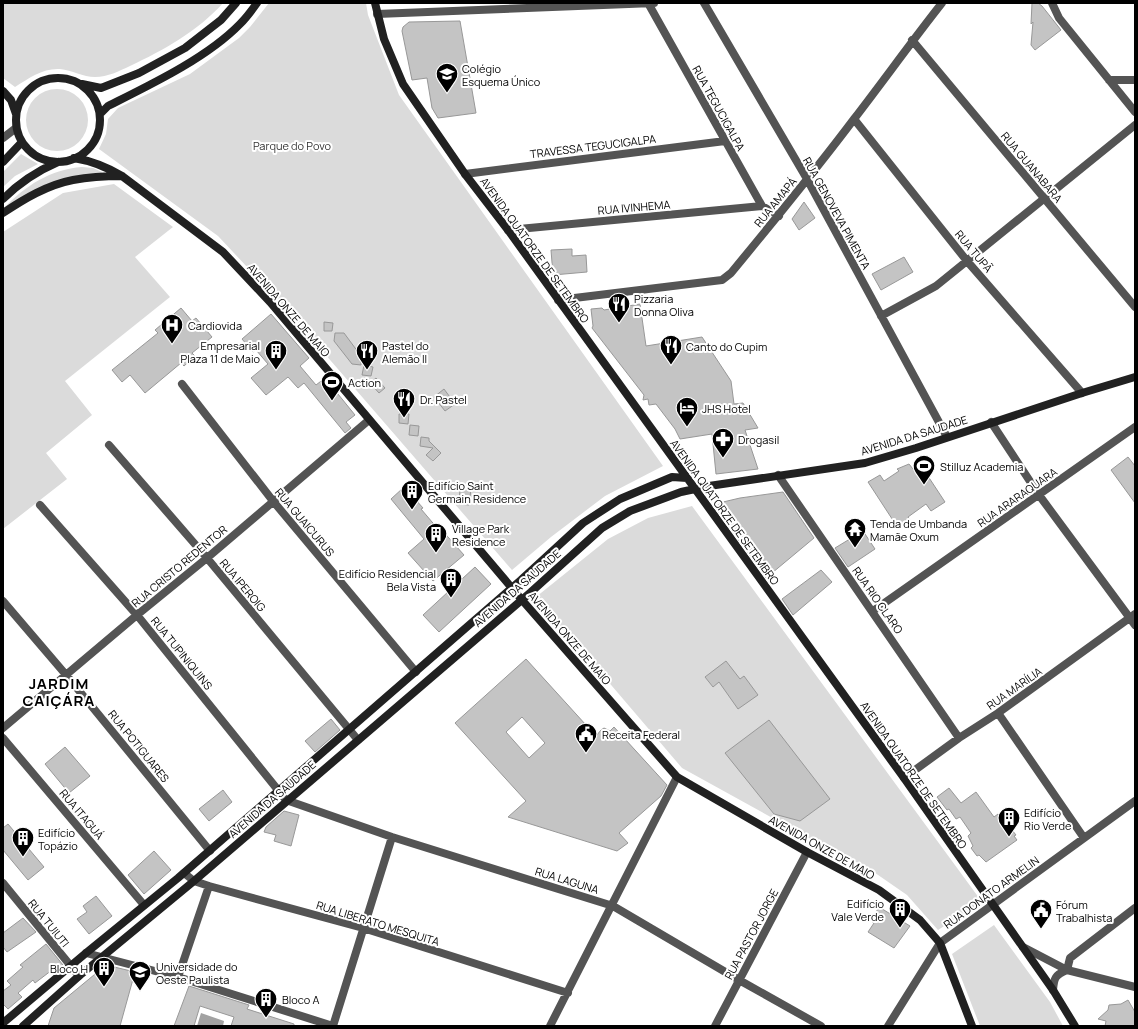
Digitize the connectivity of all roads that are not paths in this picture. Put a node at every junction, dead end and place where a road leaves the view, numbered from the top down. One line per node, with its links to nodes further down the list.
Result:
1 (236, 3): 13 (street)
2 (258, 3): 17 (street)
3 (375, 3): 9 (street, AVENIDA QUATORZE DE SETEMBRO)
4 (648, 3): 5 (street); 9 (street); 22 (street, RUA TEGUCIGALPA)
5 (654, 3)
6 (704, 3): 29 (street, RUA GENOVEVA PIMENTA)
7 (942, 3): 10 (street, RUA AMAPÁ)
8 (1052, 3): 11 (street)
9 (377, 14): 27 (street, AVENIDA QUATORZE DE SETEMBRO)
10 (912, 40): 18 (street, RUA AMAPÁ); 30 (street, RUA GUANABARA)
11 (1110, 80): 12 (street); 15 (street)
12 (1135, 80)
13 (79, 84): 16 (street); 17 (street)
14 (3, 91): 16 (street)
15 (1135, 112)
16 (16, 114): 20 (street)
17 (100, 114): 24 (street)
18 (854, 119): 29 (street, RUA AMAPÁ); 36 (street, RUA TUPÃ)
19 (1135, 125): 30 (street)
20 (16, 128): 21 (street); 23 (street)
21 (3, 138)
22 (725, 141): 27 (street, TRAVESSA TEGUCIGALPA); 32 (street, RUA TEGUCIGALPA)
23 (22, 142): 25 (street); 26 (street)
24 (74, 158): 26 (street); 28 (street, AVENIDA ONZE DE MAIO)
25 (3, 162)
26 (58, 162): 31 (street)
27 (464, 174): 35 (street, AVENIDA QUATORZE DE SETEMBRO)
28 (122, 176): 33 (street); 43 (street, AVENIDA ONZE DE MAIO)
29 (807, 179): 34 (street, RUA AMAPÁ); 39 (street, RUA GENOVEVA PIMENTA)
30 (1044, 198): 36 (street); 38 (street, RUA GUANABARA)
31 (3, 199)
32 (762, 206): 34 (street, RUA TEGUCIGALPA); 35 (street, RUA IVINHEMA)
33 (3, 213)
34 (779, 216): 37 (street, RUA AMAPÁ)
35 (508, 230): 37 (street, AVENIDA QUATORZE DE SETEMBRO)
36 (967, 261): 39 (street); 42 (street, RUA TUPÃ)
37 (558, 300): 49 (street, AVENIDA QUATORZE DE SETEMBRO)
38 (1135, 307)
39 (881, 316): 46 (street, RUA GENOVEVA PIMENTA)
40 (1135, 377): 42 (street, AVENIDA DA SAUDADE)
41 (182, 384): 52 (street, RUA GUAICURUS)
42 (1082, 393): 44 (street, AVENIDA DA SAUDADE)
43 (369, 420): 52 (street, RUA CRISTO REDENTOR); 55 (street, AVENIDA ONZE DE MAIO)
44 (991, 422): 46 (street, AVENIDA DA SAUDADE); 51 (street)
45 (1135, 427): 51 (street, RUA ARARAQUARA)
46 (947, 437): 48 (street, AVENIDA DA SAUDADE)
47 (109, 445): 54 (street, RUA IPEROIG)
48 (778, 475): 50 (street, AVENIDA DA SAUDADE); 58 (street, RUA RIO CLARO)
49 (687, 478): 50 (street, AVENIDA QUATORZE DE SETEMBRO); 55 (street, AVENIDA DA SAUDADE)
50 (695, 489): 56 (street, AVENIDA DA SAUDADE); 71 (street, AVENIDA QUATORZE DE SETEMBRO)
51 (1039, 495): 58 (street, RUA ARARAQUARA); 60 (street)
52 (273, 501): 54 (street, RUA CRISTO REDENTOR); 62 (street, RUA GUAICURUS)
53 (40, 505): 59 (street, RUA TUPINIQUINS)
54 (207, 558): 59 (street, RUA CRISTO REDENTOR); 66 (street, RUA IPEROIG)
55 (512, 588): 56 (street, AVENIDA ONZE DE MAIO); 62 (street, AVENIDA DA SAUDADE)
56 (522, 600): 69 (street, AVENIDA DA SAUDADE); 70 (street, AVENIDA ONZE DE MAIO)
57 (3, 601): 63 (street, RUA POTIGUARES)
58 (873, 612): 68 (street, RUA RIO CLARO)
59 (137, 615): 63 (street, RUA CRISTO REDENTOR); 72 (street, RUA TUPINIQUINS)
60 (1132, 616): 61 (street); 64 (street, RUA MARÍLIA)
61 (1135, 625)
62 (416, 672): 66 (street, AVENIDA DA SAUDADE)
63 (67, 676): 65 (street, RUA CRISTO REDENTOR); 77 (street, RUA POTIGUARES)
64 (998, 713): 68 (street, RUA MARÍLIA); 76 (street)
65 (3, 728)
66 (350, 729): 69 (street, RUA IPEROIG); 72 (street, AVENIDA DA SAUDADE)
67 (3, 738): 83 (street, RUA ITAGUÁ)
68 (959, 738): 71 (street, RUA MARÍLIA)
69 (358, 740): 73 (street, AVENIDA DA SAUDADE)
70 (677, 778): 78 (street, AVENIDA ONZE DE MAIO); 85 (street)
71 (904, 778): 84 (street, AVENIDA QUATORZE DE SETEMBRO)
72 (278, 790): 73 (street, RUA TUPINIQUINS); 77 (street, AVENIDA DA SAUDADE)
73 (286, 800): 75 (street, RUA LAGUNA); 80 (street, AVENIDA DA SAUDADE)
74 (1135, 802): 76 (street, RUA DONATO ARMELIN)
75 (392, 837): 85 (street, RUA LAGUNA); 87 (street)
76 (1084, 838): 84 (street, RUA DONATO ARMELIN)
77 (210, 851): 79 (street, AVENIDA DA SAUDADE)
78 (807, 852): 88 (street, AVENIDA ONZE DE MAIO); 96 (street, RUA PASTOR JORGE)
79 (184, 873): 80 (street, RUA LIBERATO MESQUITA); 83 (street, AVENIDA DA SAUDADE)
80 (194, 881): 82 (street, RUA LIBERATO MESQUITA); 91 (street, AVENIDA DA SAUDADE)
81 (3, 883): 92 (street, RUA TUIUTI)
82 (209, 886): 87 (street, RUA LIBERATO MESQUITA); 95 (street)
83 (144, 905): 90 (street, AVENIDA DA SAUDADE)
84 (993, 905): 88 (street, RUA DONATO ARMELIN); 89 (street, AVENIDA QUATORZE DE SETEMBRO)
85 (612, 906): 96 (street, RUA LAGUNA); 99 (street)
86 (1135, 908): 93 (street)
87 (363, 928): 99 (street, RUA LIBERATO MESQUITA); 102 (street)
88 (940, 943): 106 (street, RUA DONATO ARMELIN); 107 (street, AVENIDA ONZE DE MAIO)
89 (1023, 947): 93 (street); 98 (street, AVENIDA QUATORZE DE SETEMBRO)
90 (86, 953): 91 (street); 92 (street, AVENIDA DA SAUDADE)
91 (101, 957): 94 (street, AVENIDA DA SAUDADE); 95 (street)
92 (71, 966): 94 (street, RUA TUIUTI); 100 (street, AVENIDA DA SAUDADE)
93 (1067, 970): 97 (street); 98 (street)
94 (79, 976): 101 (street, AVENIDA DA SAUDADE)
95 (178, 977): 102 (street)
96 (739, 980): 104 (street, RUA PASTOR JORGE); 105 (street, RUA LAGUNA)
97 (1135, 987)
98 (1053, 990): 108 (street, AVENIDA QUATORZE DE SETEMBRO)
99 (568, 993): 103 (street)
100 (4, 1020)
101 (23, 1026)
102 (333, 1026)
103 (550, 1026)
104 (715, 1026)
105 (821, 1026)
106 (888, 1026)
107 (972, 1026)
108 (1075, 1026)

